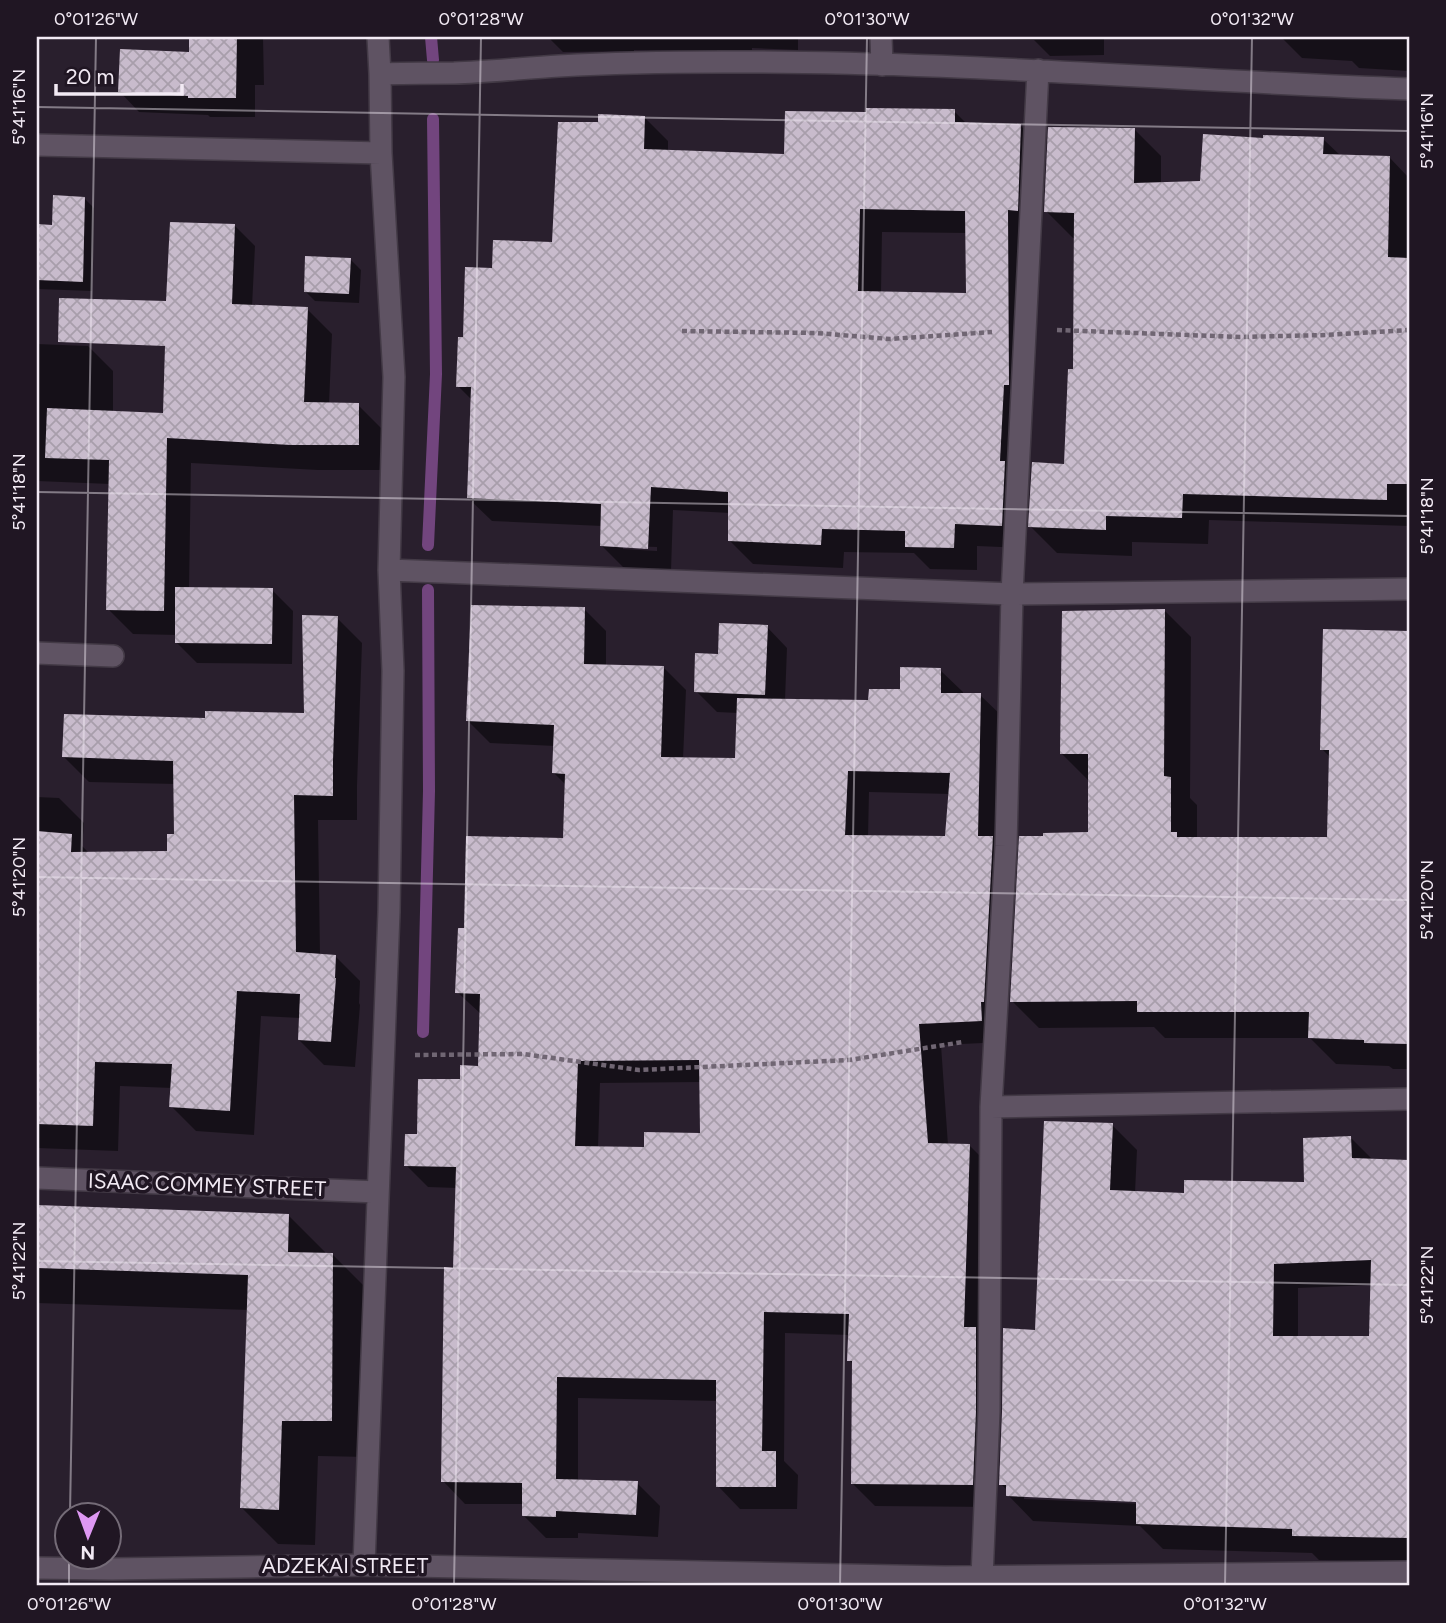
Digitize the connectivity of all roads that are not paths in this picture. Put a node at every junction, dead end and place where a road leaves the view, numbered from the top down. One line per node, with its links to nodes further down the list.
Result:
1 (378, 37): 5 (street)
2 (881, 37): 3 (street)
3 (881, 65): 4 (street); 5 (street)
4 (1038, 70): 6 (street); 11 (street)
5 (380, 74): 8 (street)
6 (1409, 89)
7 (37, 145): 8 (street)
8 (381, 153): 9 (street)
9 (389, 570): 11 (street); 17 (street)
10 (1409, 589): 11 (street)
11 (1012, 594): 15 (street)
12 (37, 653): 13 (street)
13 (113, 656)
14 (1409, 1099): 15 (street)
15 (991, 1107): 22 (street)
16 (37, 1178): 17 (street, ISAAC COMMEY STREET)
17 (378, 1192): 18 (street)
18 (364, 1565): 21 (street, ADZEKAI STREET); 23 (street, ADZEKAI STREET)
19 (37, 1568): 21 (street, ADZEKAI STREET)
20 (1409, 1572): 22 (street, ADZEKAI STREET)
21 (112, 1577)
22 (982, 1577): 23 (street, ADZEKAI STREET)
23 (948, 1582)

